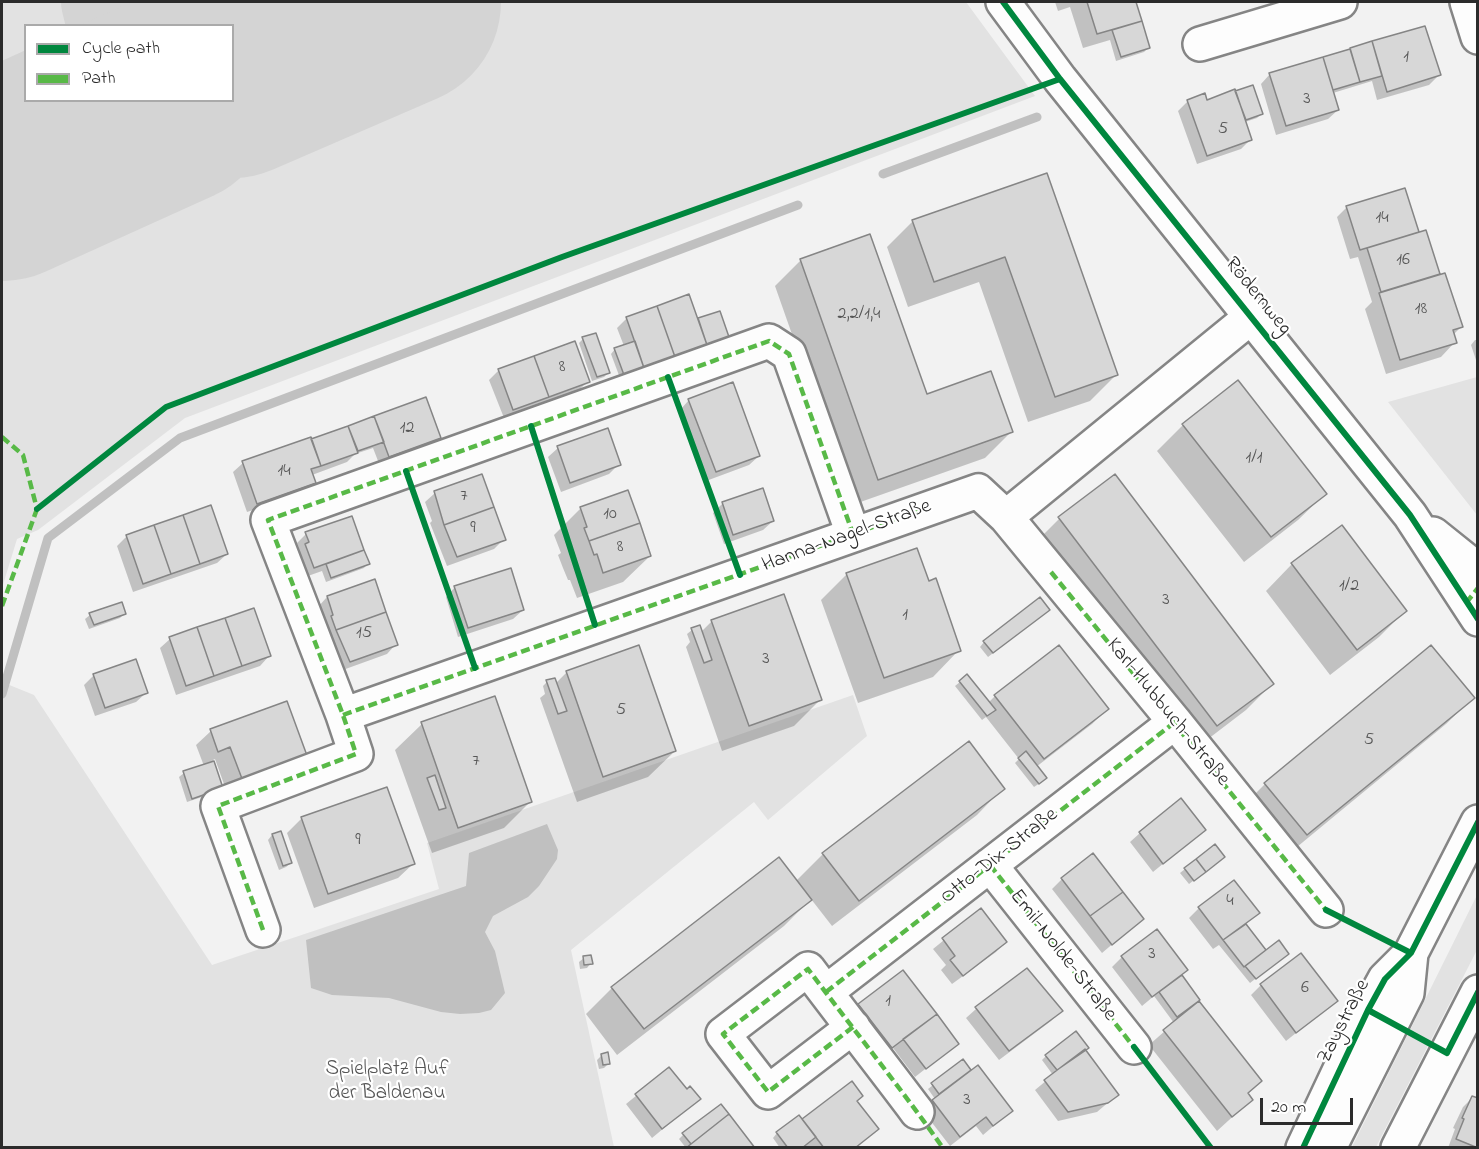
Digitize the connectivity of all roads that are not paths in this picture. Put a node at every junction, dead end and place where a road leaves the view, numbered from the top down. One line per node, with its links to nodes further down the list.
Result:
1 (1003, 2): 6 (street, Rödernweg)
2 (1340, 2): 5 (street)
3 (1467, 2): 4 (street)
4 (1478, 37)
5 (1200, 44)
6 (1251, 316): 7 (street, Rödernweg); 8 (street)
7 (1410, 515): 10 (street, Rödernweg); 11 (street, Rödernweg)
8 (1006, 517): 9 (street, Hanna-Nagel-Straße); 13 (street, Karl-Hubbuch-Straße)
9 (854, 534): 12 (street, Hanna-Nagel-Straße); 12 (street)
10 (1478, 570)
11 (1478, 619)
12 (343, 715): 17 (street)
13 (1175, 722): 15 (street, Otto-Dix-Straße); 16 (street, Karl-Hubbuch-Straße)
14 (1478, 822): 18 (street, Zaystraße)
15 (990, 865): 19 (street, Otto-Dix-Straße); 22 (street, Emil-Nolde-Straße)
16 (1326, 910)
17 (263, 930)
18 (1411, 953): 24 (street, Zaystraße); 25 (street, Zaystraße)
19 (826, 992): 21 (street); 21 (street)
20 (1478, 992): 26 (street)
21 (853, 1027): 23 (street)
22 (1134, 1047)
23 (918, 1112)
24 (1302, 1148)
25 (1329, 1148)
26 (1398, 1148)

